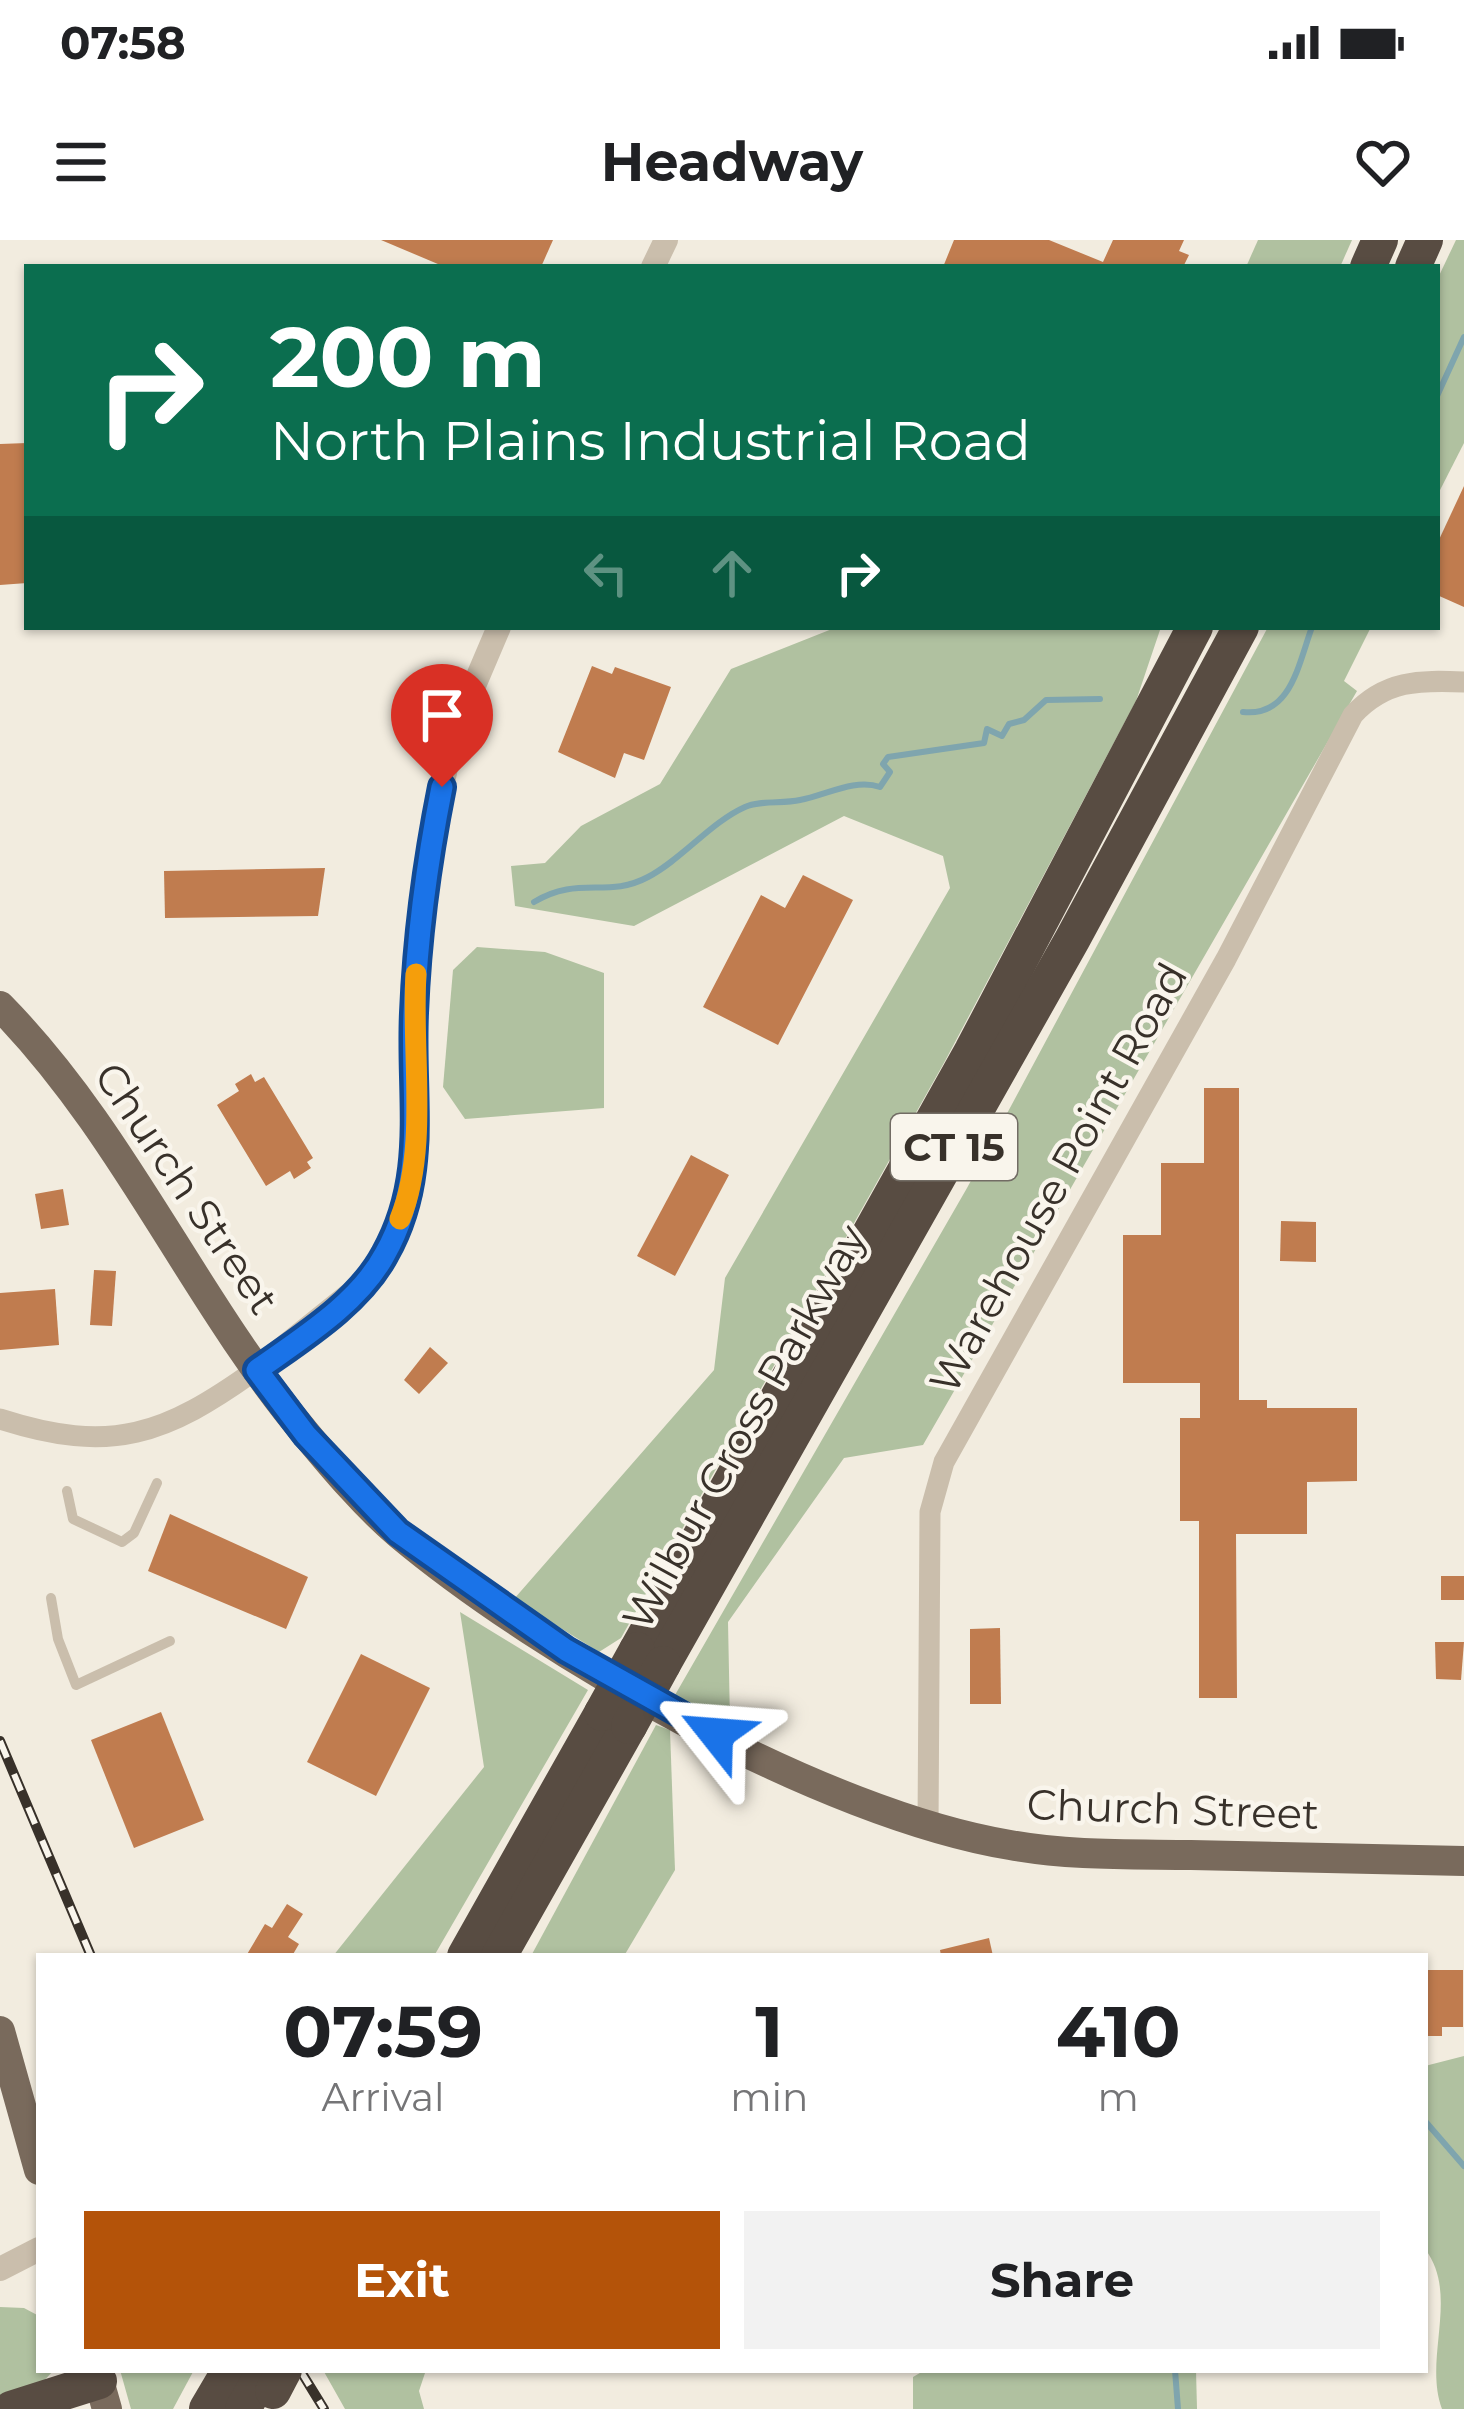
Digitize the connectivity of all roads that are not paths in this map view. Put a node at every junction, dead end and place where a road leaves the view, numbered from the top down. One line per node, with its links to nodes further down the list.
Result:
1 (498, 630): 6 (street)
2 (1194, 630): 12 (highway, Wilbur Cross Parkway / CT 15)
3 (1239, 630): 12 (highway, Wilbur Cross Parkway / CT 15)
4 (1464, 682): 14 (street, Warehouse Point Road)
5 (0, 1006): 6 (main road, Church Street)
6 (257, 1370): 7 (street); 14 (main road, Church Street)
7 (0, 1419)
8 (157, 1484): 9 (lane)
9 (67, 1491)
10 (51, 1598): 11 (lane)
11 (170, 1641)
12 (650, 1657): 13 (highway, Wilbur Cross Parkway / CT 15, bridge)
13 (615, 1719): 16 (highway, Wilbur Cross Parkway / CT 15); 17 (highway, Wilbur Cross Parkway / CT 15)
14 (928, 1827): 15 (main road, Church Street)
15 (1464, 1861)
16 (468, 1953)
17 (500, 1953)
18 (0, 2031): 19 (main road)
19 (36, 2159)
20 (36, 2251): 21 (street)
21 (0, 2269)
22 (261, 2385): 25 (highway)
23 (101, 2387): 24 (highway)
24 (11, 2409)
25 (207, 2409)

